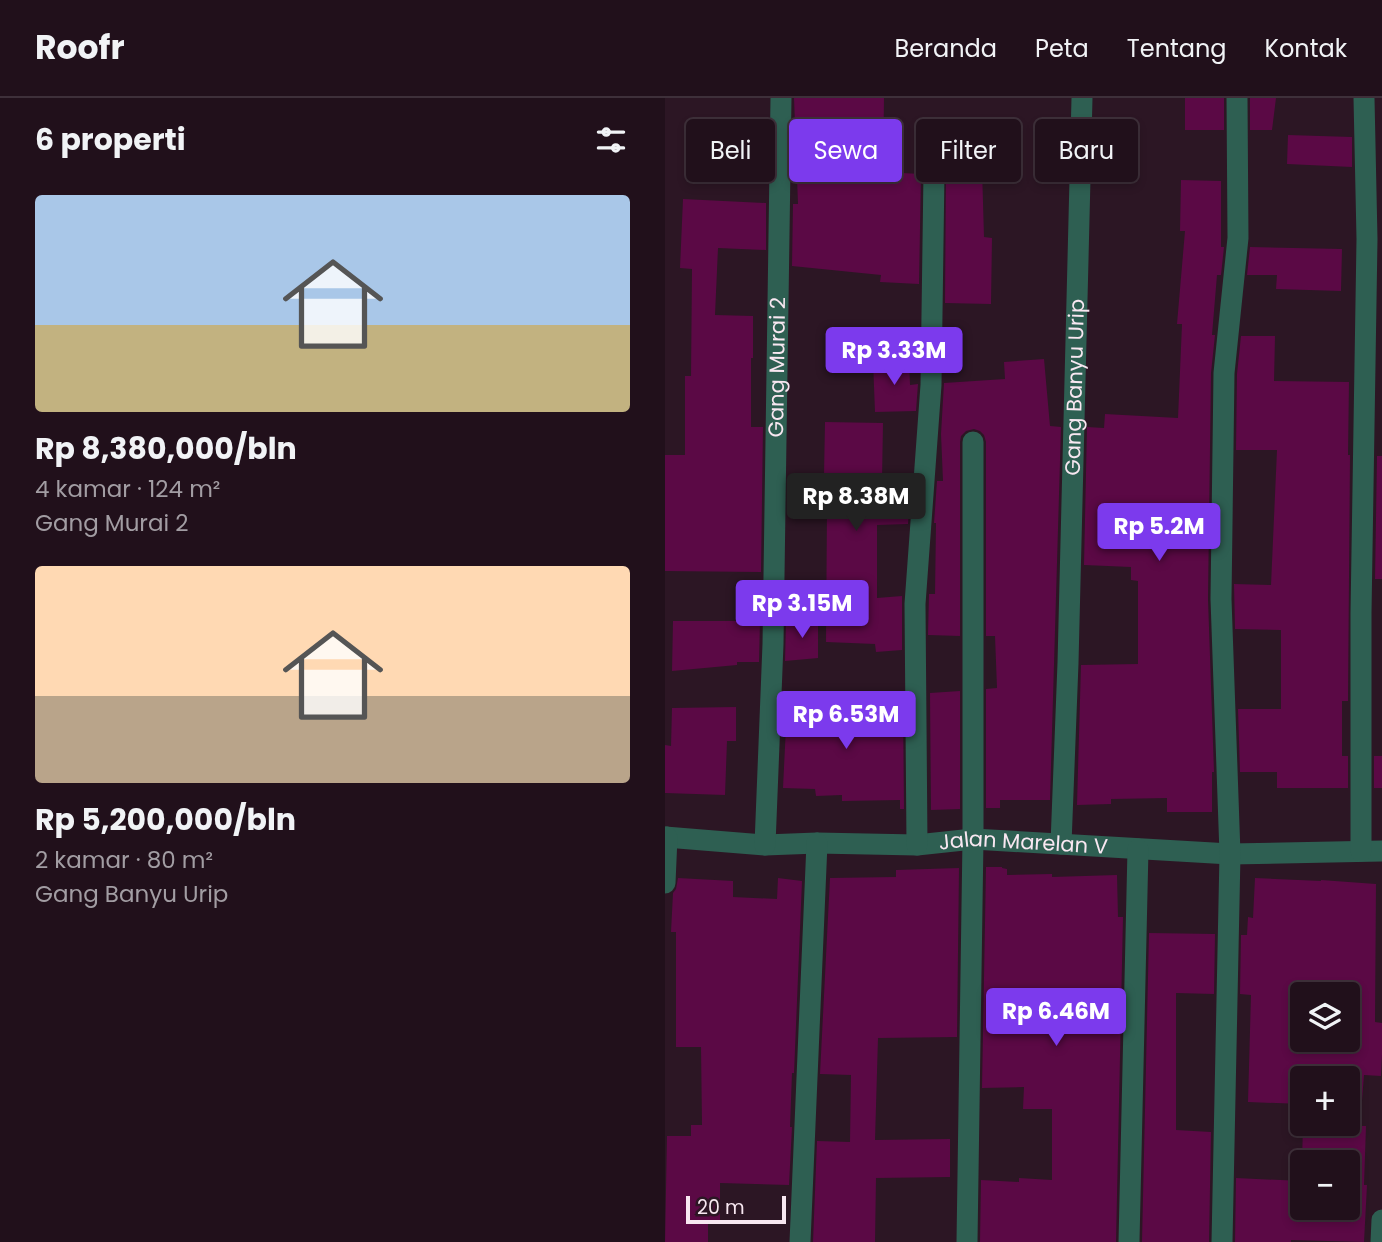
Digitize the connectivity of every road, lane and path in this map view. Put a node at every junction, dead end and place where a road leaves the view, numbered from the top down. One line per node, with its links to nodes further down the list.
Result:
1 (781, 98): 13 (street, Gang Murai 2)
2 (1082, 98): 12 (street, Gang Banyu Urip)
3 (1237, 98): 17 (street)
4 (1370, 105): 6 (street)
5 (934, 182): 14 (street)
6 (1373, 400): 8 (street)
7 (973, 442): 10 (street)
8 (1372, 612): 16 (street)
9 (666, 837): 13 (street, Jalan Marelan V); 18 (street)
10 (973, 839): 12 (street, Jalan Marelan V); 14 (street, Jalan Marelan V); 21 (street)
11 (817, 843): 13 (street, Jalan Marelan V); 14 (street, Jalan Marelan V); 20 (street)
12 (1061, 844): 15 (street, Jalan Marelan V)
13 (765, 845)
14 (917, 845)
15 (1138, 849): 17 (street, Jalan Marelan V); 22 (street)
16 (1371, 851): 17 (street, Jalan Marelan V)
17 (1230, 854): 23 (street)
18 (665, 883)
19 (1382, 1220): 24 (street)
20 (800, 1242)
21 (967, 1242)
22 (1129, 1242)
23 (1222, 1242)
24 (1381, 1242)

